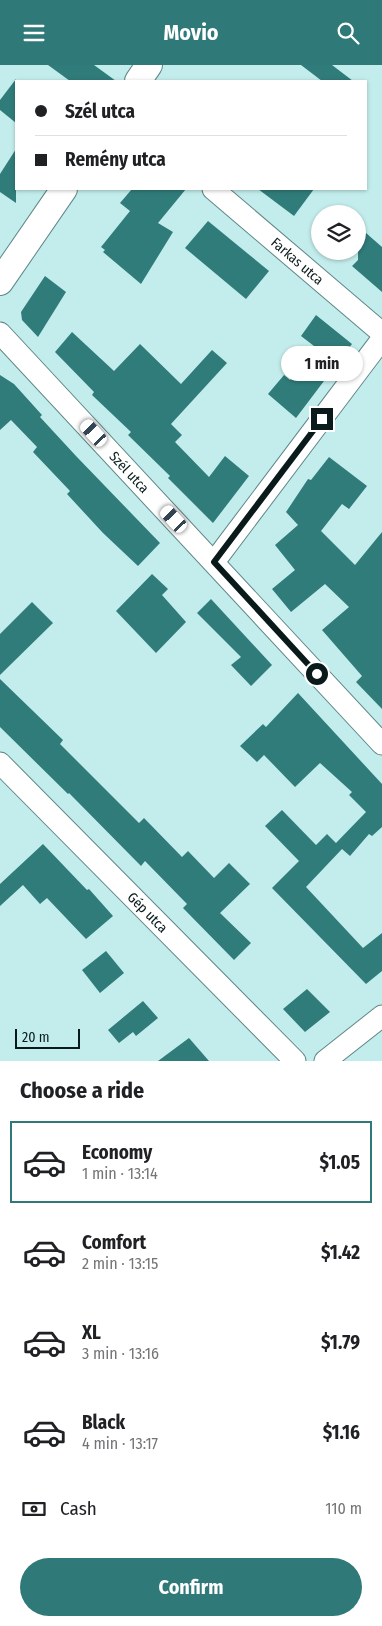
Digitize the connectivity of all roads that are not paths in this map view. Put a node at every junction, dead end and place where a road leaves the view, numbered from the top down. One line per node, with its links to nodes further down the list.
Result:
1 (149, 65): 2 (street)
2 (139, 80)
3 (63, 190): 5 (street)
4 (214, 190): 7 (street, Farkas utca)
5 (0, 282)
6 (0, 333): 9 (street, Szél utca)
7 (382, 333)
8 (382, 339): 9 (street)
9 (214, 562): 10 (street, Szél utca)
10 (382, 744)
11 (0, 763): 13 (street, Gép utca)
12 (382, 1016): 14 (street)
13 (295, 1061)
14 (325, 1061)

